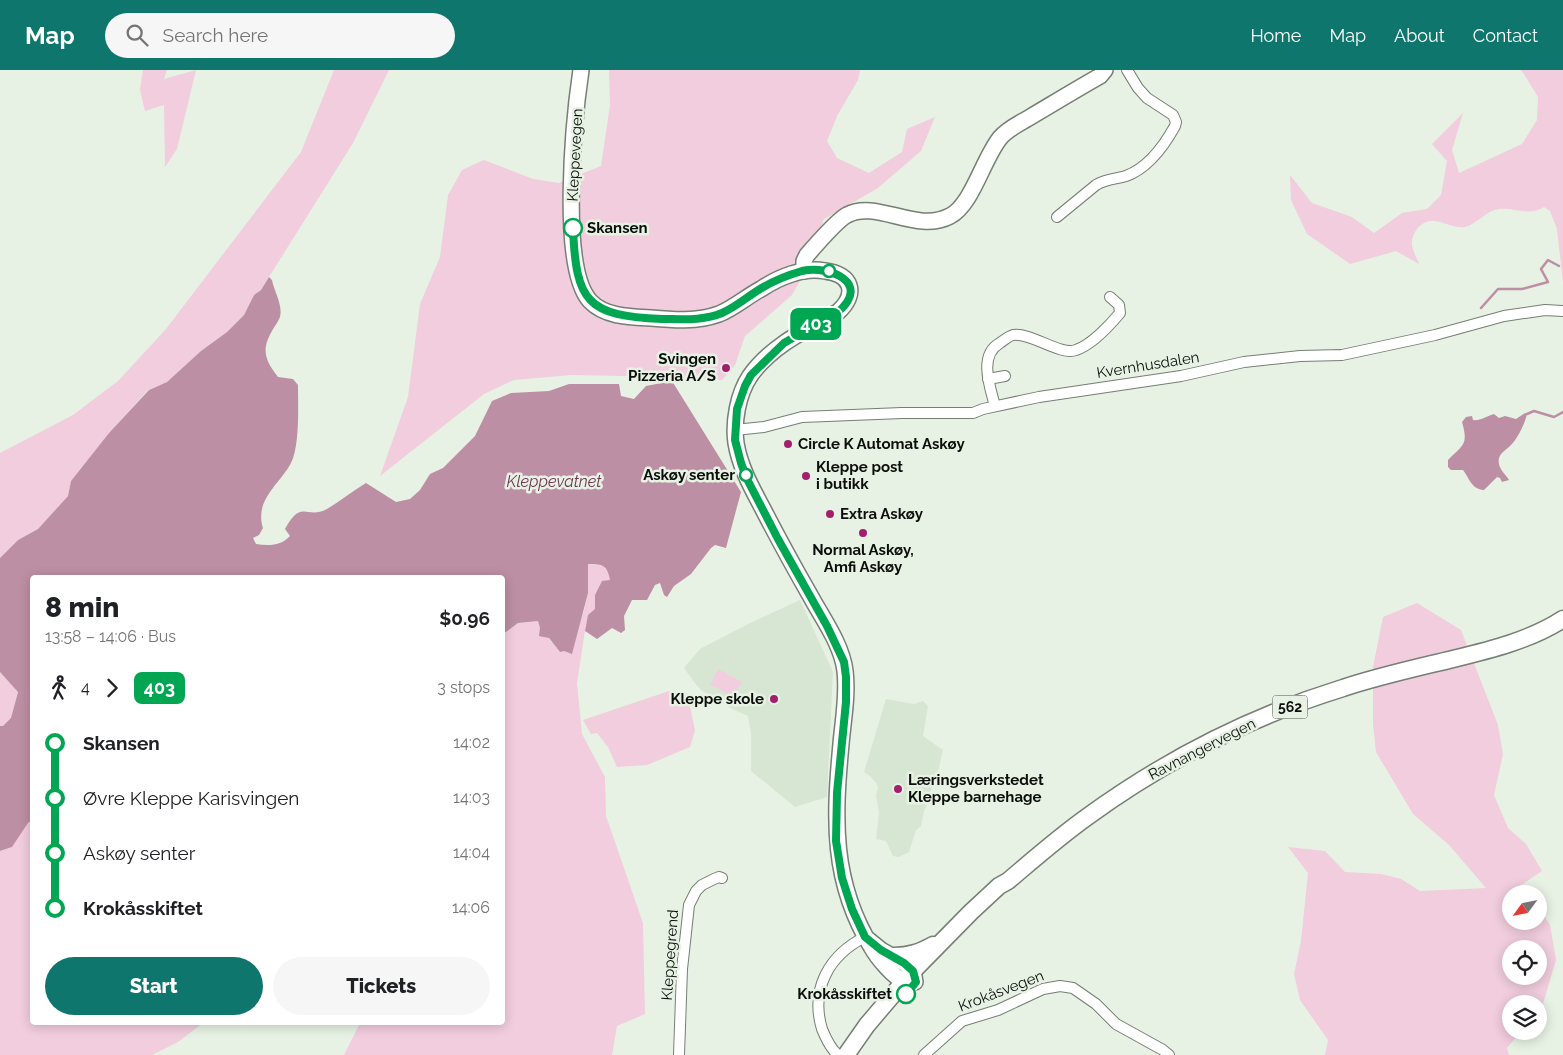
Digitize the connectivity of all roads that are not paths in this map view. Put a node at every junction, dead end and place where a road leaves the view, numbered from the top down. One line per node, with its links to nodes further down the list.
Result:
1 (581, 70): 5 (main road, Kleppevegen)
2 (1105, 70): 5 (main road)
3 (1127, 70): 4 (street)
4 (1057, 217)
5 (804, 271): 11 (main road, Kleppevegen)
6 (1110, 296): 9 (street)
7 (1563, 311): 10 (street, Kvernhusdalen)
8 (1005, 376): 9 (street)
9 (988, 379): 10 (street)
10 (994, 406): 11 (street, Kvernhusdalen)
11 (735, 430): 15 (main road, Kleppevegen)
12 (1563, 619): 14 (main road, Ravnangervegen / 562)
13 (722, 878): 20 (street, Kleppegrend)
14 (1008, 881): 16 (main road, Ravnangervegen / 562); 18 (main road, Ravnangervegen / 562)
15 (865, 937): 17 (main road, Kleppevegen); 18 (main road, Kleppevegen); 19 (street)
16 (944, 939): 17 (main road); 18 (main road, Ravnangervegen / 562)
17 (894, 956): 18 (main road, Kleppevegen)
18 (911, 978): 19 (main road, Ravnangervegen / 562); 21 (main road, Ravnangervegen / 562)
19 (840, 1054)
20 (678, 1055)
21 (855, 1055)
22 (924, 1055): 23 (street, Krokåsvegen)
23 (1169, 1055)

